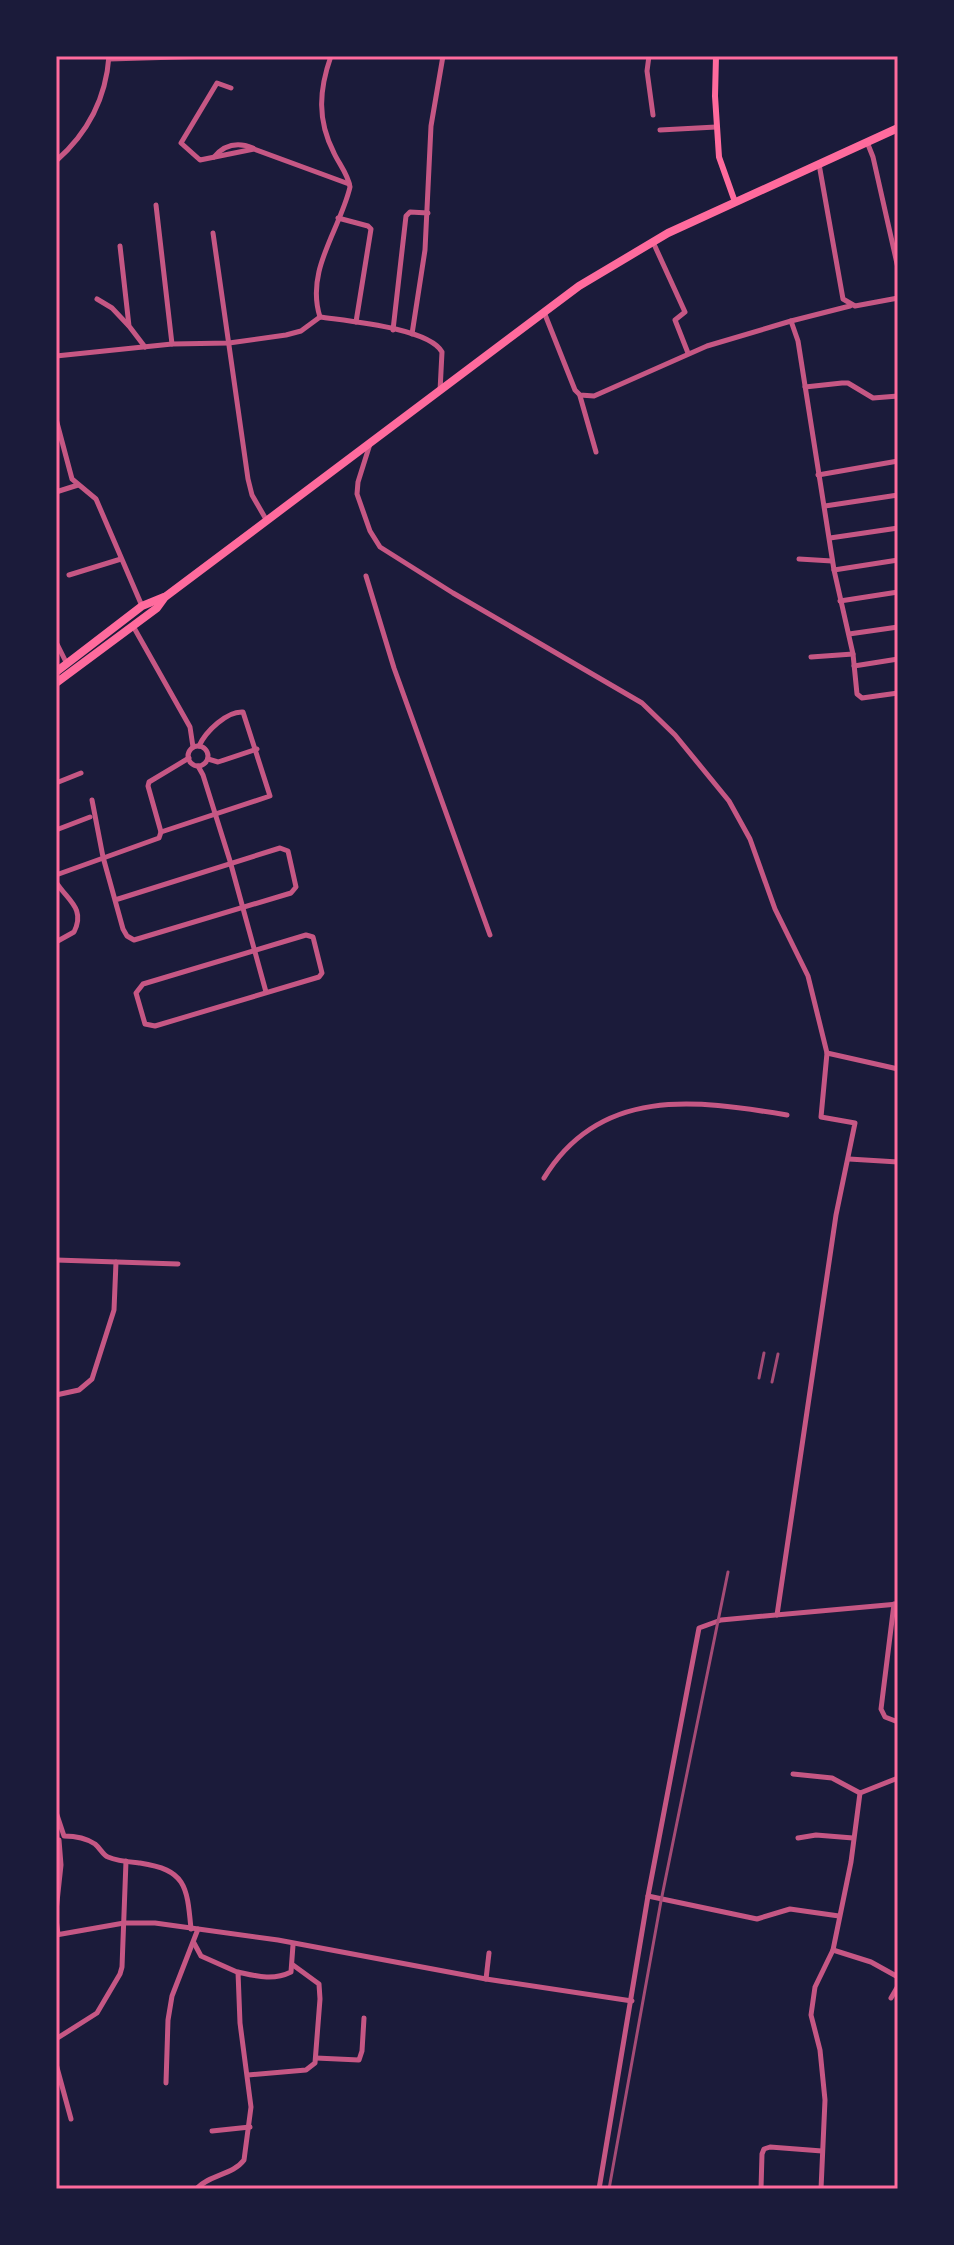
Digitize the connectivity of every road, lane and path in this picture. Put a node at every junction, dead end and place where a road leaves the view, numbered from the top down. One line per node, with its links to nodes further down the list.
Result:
1 (213, 56): 6 (street)
2 (331, 56): 15 (street)
3 (443, 56): 18 (street)
4 (649, 56): 8 (street)
5 (716, 56): 9 (main road)
6 (109, 58): 13 (street)
7 (231, 88): 15 (street)
8 (653, 115)
9 (716, 127): 11 (street); 16 (main road)
10 (898, 128): 12 (highway)
11 (660, 130)
12 (867, 142): 14 (highway); 23 (street)
13 (56, 161)
14 (819, 163): 16 (highway); 26 (street)
15 (350, 184): 19 (street)
16 (735, 202): 21 (highway)
17 (156, 205): 35 (street)
18 (428, 213): 32 (street); 33 (street)
19 (338, 218): 28 (street); 30 (street)
20 (213, 233): 34 (street)
21 (653, 242): 27 (highway); 37 (street)
22 (120, 246): 31 (street)
23 (898, 268)
24 (898, 298): 26 (street)
25 (97, 299): 31 (street)
26 (851, 305): 29 (street)
27 (544, 311): 40 (highway); 41 (street)
28 (320, 317): 30 (street); 34 (street)
29 (791, 321): 37 (street); 39 (street)
30 (356, 322): 32 (street)
31 (129, 326): 36 (street)
32 (393, 330): 33 (street)
33 (412, 334): 40 (street)
34 (229, 343): 35 (street); 52 (street)
35 (172, 344): 36 (street)
36 (145, 347): 38 (street)
37 (688, 353): 41 (street)
38 (56, 356)
39 (805, 387): 42 (street); 47 (street)
40 (440, 391): 44 (highway)
41 (580, 395): 45 (street)
42 (898, 396)
43 (56, 419): 48 (street)
44 (370, 443): 52 (highway); 100 (street)
45 (596, 452)
46 (898, 461): 47 (street)
47 (818, 475): 51 (street)
48 (78, 485): 49 (street); 55 (street)
49 (56, 492)
50 (898, 495): 51 (street)
51 (825, 506): 54 (street)
52 (267, 522): 63 (highway)
53 (898, 528): 54 (street)
54 (830, 538): 58 (street)
55 (121, 559): 60 (street); 65 (street)
56 (799, 559): 58 (street)
57 (898, 560): 59 (street)
58 (832, 561): 59 (street)
59 (834, 570): 64 (street)
60 (69, 575)
61 (366, 576): 96 (street)
62 (898, 592): 64 (street)
63 (165, 597): 65 (highway); 66 (highway)
64 (840, 601): 68 (street)
65 (142, 606): 73 (highway)
66 (133, 626): 76 (highway); 78 (street)
67 (898, 627): 68 (street)
68 (849, 634): 70 (street)
69 (56, 642): 73 (street)
70 (853, 654): 71 (street); 74 (street)
71 (811, 657)
72 (898, 659): 74 (street)
73 (67, 664): 75 (highway)
74 (854, 666): 77 (street)
75 (56, 672)
76 (56, 683)
77 (898, 694)
78 (196, 746): 79 (street); 80 (street); 81 (street)
79 (257, 749): 81 (street); 86 (street)
80 (189, 758): 82 (street); 89 (street)
81 (208, 759): 82 (street)
82 (198, 766): 86 (street)
83 (81, 773): 84 (street)
84 (56, 783)
85 (92, 800): 90 (street)
86 (216, 814): 89 (street); 91 (street)
87 (90, 817): 88 (street)
88 (56, 830)
89 (161, 832): 90 (street)
90 (103, 857): 92 (street); 94 (street)
91 (230, 861): 94 (street); 95 (street); 95 (street)
92 (56, 875)
93 (56, 882): 97 (street)
94 (115, 900): 95 (street)
95 (243, 908): 98 (street)
96 (490, 935)
97 (56, 942)
98 (254, 950): 99 (street); 99 (street); 99 (street)
99 (266, 992)
100 (827, 1053): 101 (street); 103 (street)
101 (898, 1069)
102 (787, 1115): 105 (street)
103 (849, 1159): 104 (street); 111 (street)
104 (898, 1162)
105 (544, 1178)
106 (56, 1260): 107 (street)
107 (116, 1262): 108 (street); 109 (street)
108 (178, 1264)
109 (56, 1395)
110 (896, 1604): 111 (street); 112 (street)
111 (777, 1611): 121 (street)
112 (898, 1722)
113 (793, 1774): 115 (street)
114 (898, 1778): 115 (street)
115 (860, 1793): 118 (street)
116 (56, 1812): 119 (street)
117 (798, 1838): 118 (street)
118 (853, 1838): 123 (street)
119 (60, 1839): 120 (street); 122 (street)
120 (126, 1861): 125 (street); 126 (street)
121 (648, 1896): 123 (street); 138 (street)
122 (56, 1911)
123 (839, 1916): 130 (street)
124 (56, 1919): 127 (street)
125 (124, 1923): 126 (street); 127 (street); 140 (street)
126 (195, 1929): 128 (street); 129 (street)
127 (57, 1934)
128 (193, 1943): 133 (street); 144 (street)
129 (293, 1945): 132 (street); 135 (street)
130 (833, 1950): 134 (street); 148 (street)
131 (489, 1953): 135 (street)
132 (293, 1965): 133 (street); 141 (street)
133 (238, 1972): 143 (street)
134 (898, 1977)
135 (486, 1979): 138 (street)
136 (898, 1986): 137 (street)
137 (891, 1998)
138 (632, 2001): 150 (street)
139 (364, 2018): 141 (street)
140 (56, 2039)
141 (316, 2058): 143 (street)
142 (56, 2064): 145 (street)
143 (248, 2075): 146 (street)
144 (166, 2083)
145 (71, 2119)
146 (250, 2127): 147 (street); 149 (street)
147 (212, 2131)
148 (822, 2151): 151 (street); 152 (street)
149 (196, 2189)
150 (599, 2189)
151 (761, 2189)
152 (821, 2189)

